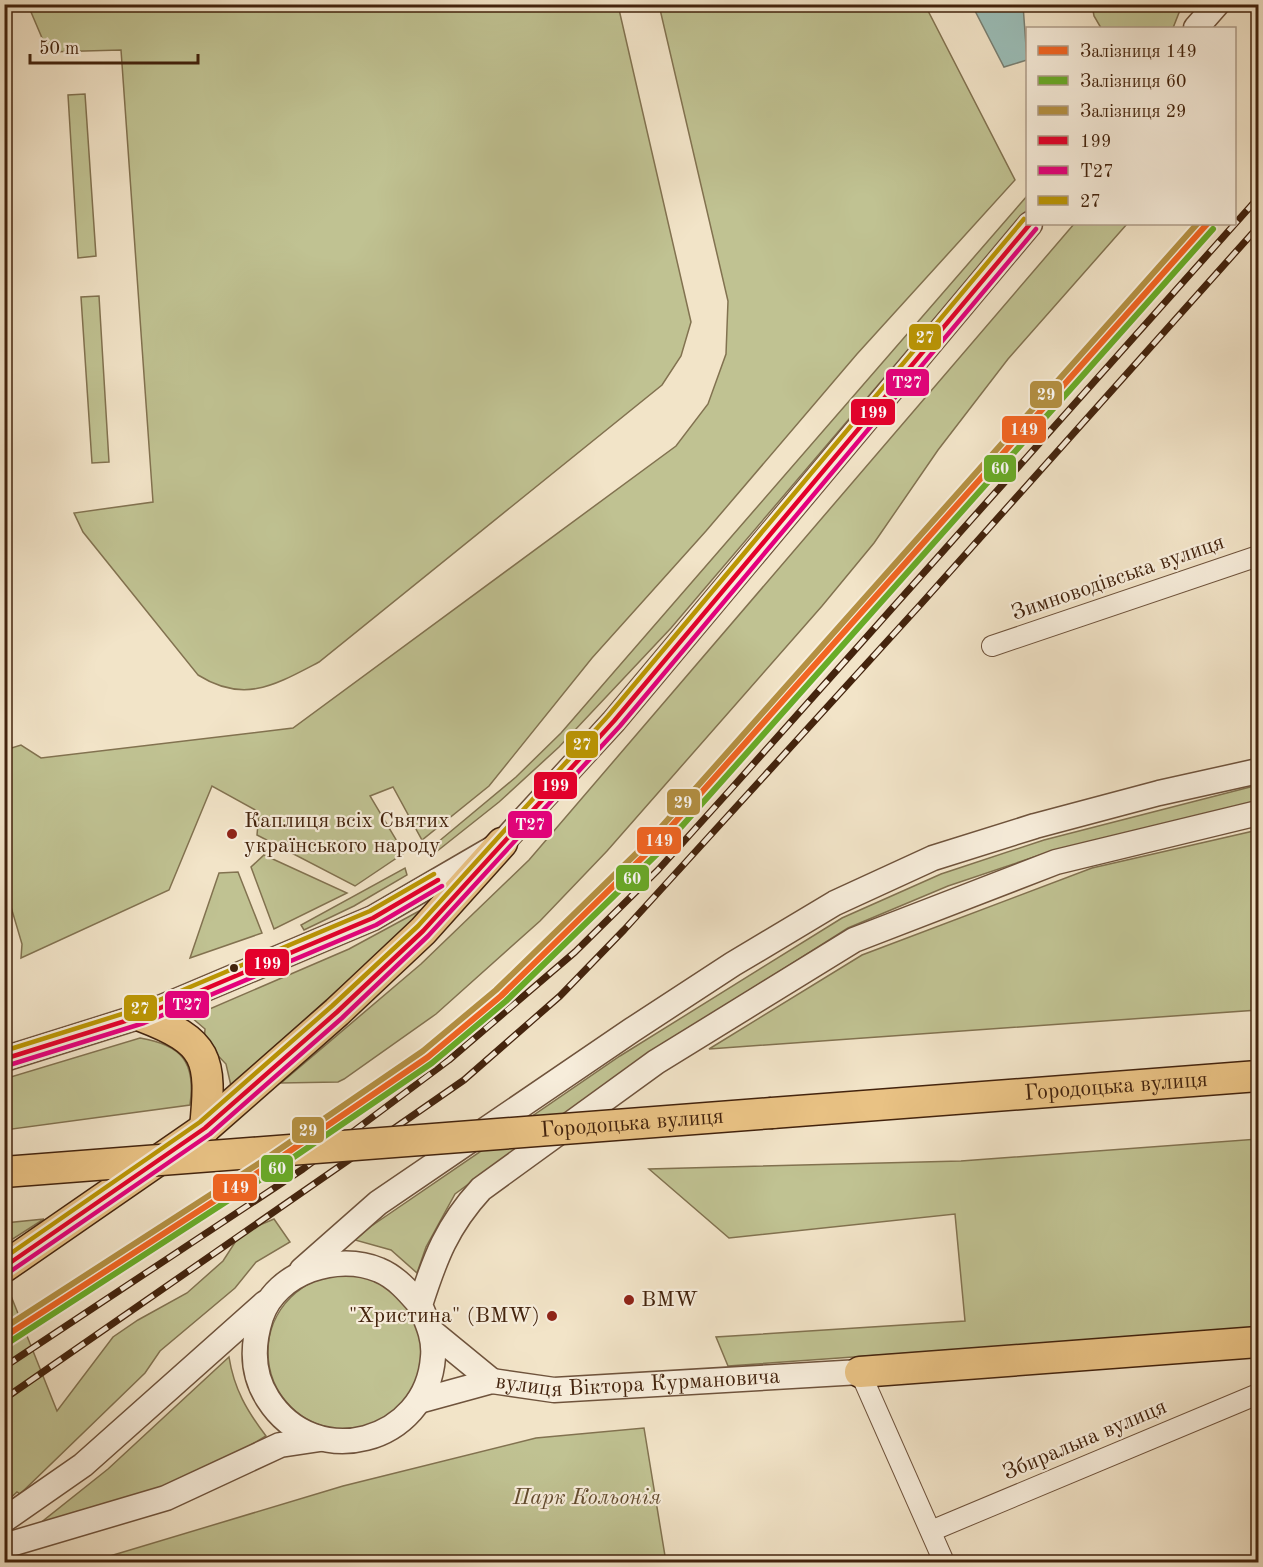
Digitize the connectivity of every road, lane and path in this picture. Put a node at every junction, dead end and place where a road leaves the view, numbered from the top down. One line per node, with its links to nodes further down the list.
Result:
1 (1217, 4): 2 (street)
2 (1197, 27)
3 (1029, 225): 8 (street)
4 (1258, 556): 5 (street, Зимноводівська вулиця)
5 (992, 646)
6 (1258, 771): 15 (street)
7 (1258, 813): 16 (street)
8 (502, 843): 9 (street); 12 (main road)
9 (141, 1016): 10 (street); 12 (main road)
10 (4, 1059)
11 (1258, 1076): 13 (main road, Городоцька вулиця, bridge)
12 (205, 1128): 14 (main road)
13 (4, 1172)
14 (4, 1267)
15 (282, 1288): 16 (street); 23 (street); 24 (street)
16 (420, 1305): 17 (street)
17 (431, 1331): 20 (street); 22 (street)
18 (1258, 1342): 19 (main road)
19 (860, 1372): 20 (street, вулиця Віктора Курмановича); 25 (street)
20 (492, 1381): 22 (street, вулиця Віктора Курмановича)
21 (1258, 1394): 25 (street, Збиральна вулиця)
22 (419, 1401): 23 (street)
23 (320, 1439): 26 (street)
24 (4, 1520)
25 (931, 1531): 27 (street)
26 (4, 1546)
27 (944, 1563)

